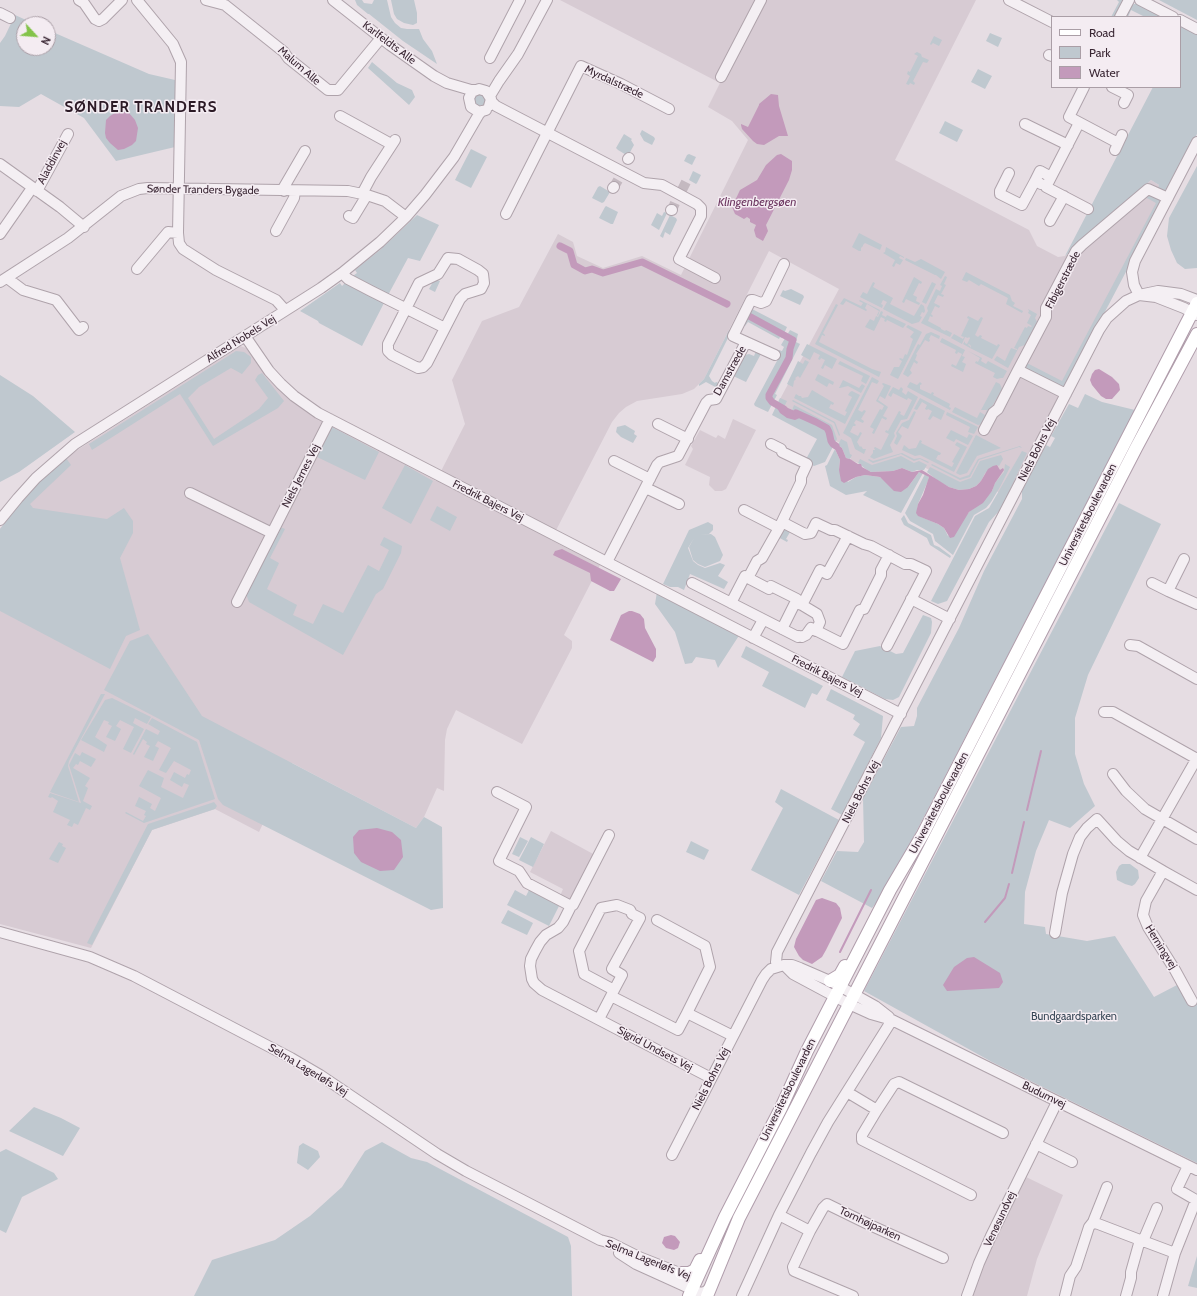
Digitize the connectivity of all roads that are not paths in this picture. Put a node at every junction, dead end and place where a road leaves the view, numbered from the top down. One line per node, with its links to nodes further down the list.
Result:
1 (79, 0): 2 (street)
2 (122, 0)
3 (206, 0): 20 (street, Malum Alle)
4 (333, 0): 20 (street, Karlfeldts Alle)
5 (520, 0): 21 (street)
6 (541, 0): 26 (street)
7 (547, 0): 29 (street, Alfred Nobels Vej)
8 (761, 0): 22 (street)
9 (1009, 0): 17 (street)
10 (1129, 0): 14 (street)
11 (1140, 0): 15 (street)
12 (141, 2): 46 (street)
13 (0, 13): 16 (street)
14 (1121, 16)
15 (1171, 16)
16 (10, 18)
17 (1051, 21)
18 (1181, 21): 19 (street)
19 (1197, 29)
20 (380, 38): 23 (street, Karlfeldts Alle)
21 (490, 58)
22 (721, 77)
23 (447, 83): 26 (street, Karlfeldts Alle); 28 (street, Karlfeldts Alle)
24 (1084, 88): 32 (street)
25 (1114, 88): 27 (street)
26 (477, 90): 28 (street); 29 (street)
27 (1124, 103)
28 (470, 104): 29 (street); 36 (street, Alfred Nobels Vej)
29 (488, 105): 35 (street); 36 (street, Alfred Nobels Vej)
30 (669, 109): 35 (street, Myrdalstræde)
31 (340, 116): 50 (street)
32 (1079, 123): 38 (street); 39 (street)
33 (1025, 124): 39 (street)
34 (68, 134): 47 (street, Aladdinvej)
35 (546, 134): 54 (street, Myrdalstræde); 65 (street)
36 (465, 138): 56 (street, Alfred Nobels Vej)
37 (1197, 142): 52 (street)
38 (1118, 143)
39 (1068, 146): 43 (street)
40 (305, 151): 48 (street)
41 (0, 164): 47 (street, Aladdinvej)
42 (1009, 173): 44 (street)
43 (1051, 177): 44 (street); 45 (street)
44 (1035, 181): 45 (street)
45 (1046, 187): 51 (street)
46 (179, 188): 48 (street, Sønder Tranders Bygade); 58 (street, Sønder Tranders Bygade); 60 (street)
47 (34, 190): 58 (street, Aladdinvej); 61 (street, Aladdinvej)
48 (284, 191): 49 (street, Sønder Tranders Bygade)
49 (295, 191): 50 (street, Sønder Tranders Bygade); 59 (street)
50 (364, 194): 55 (street); 56 (street, Sønder Tranders Bygade)
51 (1064, 196): 53 (street); 57 (street)
52 (1168, 198): 67 (street); 77 (street, Fibigerstræde)
53 (1088, 209)
54 (506, 214)
55 (349, 216)
56 (406, 216): 64 (street, Alfred Nobels Vej)
57 (1050, 221)
58 (84, 227): 66 (street, Sønder Tranders Bygade)
59 (276, 231)
60 (178, 233): 63 (street); 70 (street)
61 (0, 234)
62 (784, 264): 75 (street, Damstræde)
63 (137, 269)
64 (342, 273): 69 (street); 70 (street, Alfred Nobels Vej)
65 (715, 278)
66 (3, 280): 71 (street, Sønder Tranders Bygade)
67 (1140, 295): 68 (street); 78 (street, Niels Bohrs Vej)
68 (1196, 307): 122 (main road, Universitetsboulevarden)
69 (406, 309): 72 (street); 72 (street); 72 (street)
70 (286, 310): 74 (street, Alfred Nobels Vej)
71 (83, 327)
72 (445, 328)
73 (1197, 334): 131 (main road, Universitetsboulevarden)
74 (245, 336): 79 (street, Fredrik Bajers Vej); 89 (street, Alfred Nobels Vej)
75 (746, 342): 76 (street, Damstræde); 82 (street, Damstræde)
76 (775, 355)
77 (1018, 370): 78 (street); 81 (street, Fibigerstræde)
78 (1066, 394): 105 (street, Niels Bohrs Vej)
79 (330, 419): 91 (street, Niels Jernes Vej); 95 (street, Fredrik Bajers Vej)
80 (658, 424): 82 (street)
81 (984, 430)
82 (688, 438): 85 (street, Damstræde)
83 (771, 444): 90 (street)
84 (614, 461): 85 (street)
85 (648, 483): 87 (street); 95 (street, Damstræde)
86 (190, 493): 91 (street)
87 (679, 504)
88 (744, 510): 90 (street)
89 (0, 520)
90 (781, 525): 92 (street); 96 (street)
91 (272, 533): 101 (street, Niels Jernes Vej)
92 (848, 536): 93 (street); 103 (street)
93 (889, 556): 100 (street); 108 (street)
94 (1184, 559): 99 (street)
95 (607, 562): 109 (street, Fredrik Bajers Vej)
96 (748, 578): 102 (street); 103 (street)
97 (692, 583): 102 (street, Fredrik Bajers Vej)
98 (1152, 583): 99 (street)
99 (1168, 591): 104 (street)
100 (912, 599): 105 (street); 111 (street)
101 (237, 602)
102 (731, 603): 106 (street, Fredrik Bajers Vej)
103 (798, 604): 107 (street); 108 (street)
104 (1197, 604)
105 (950, 619): 114 (street, Niels Bohrs Vej)
106 (763, 620): 107 (street, Fredrik Bajers Vej); 109 (street)
107 (782, 629): 108 (street, Fredrik Bajers Vej)
108 (816, 631)
109 (753, 638): 114 (street, Fredrik Bajers Vej)
110 (1130, 645): 112 (street)
111 (887, 646)
112 (1197, 679)
113 (1104, 712): 115 (street)
114 (901, 714): 129 (street, Niels Bohrs Vej)
115 (1197, 758): 118 (street)
116 (1113, 774): 118 (street)
117 (497, 792): 125 (street)
118 (1162, 819): 120 (street); 121 (street)
119 (609, 835): 125 (street, Sigrid Undsets Vej)
120 (1197, 839)
121 (1140, 858): 123 (street); 128 (street)
122 (907, 862): 131 (main road, Universitetsboulevarden); 131 (main road)
123 (1163, 871): 124 (street); 132 (street, Herningvej)
124 (1197, 890)
125 (570, 906): 134 (street, Sigrid Undsets Vej)
126 (657, 920): 133 (street)
127 (0, 932): 153 (street, Selma Lagerløfs Vej)
128 (1055, 933)
129 (780, 966): 131 (street); 131 (street); 136 (street, Niels Bohrs Vej)
130 (613, 993): 130 (street); 133 (street); 134 (street)
131 (843, 994): 135 (street, Budumvej); 140 (main road, Universitetsboulevarden); 158 (main road, Universitetsboulevarden)
132 (1192, 1001)
133 (687, 1013): 136 (street)
134 (599, 1019): 137 (street, Sigrid Undsets Vej)
135 (892, 1020): 138 (street); 139 (street, Budumvej)
136 (733, 1036): 137 (street, Niels Bohrs Vej)
137 (711, 1078): 144 (street, Niels Bohrs Vej)
138 (847, 1092): 141 (street); 150 (street)
139 (1057, 1102): 143 (street, Venøsundvej); 146 (street, Budumvej)
140 (781, 1108): 157 (main road); 158 (main road, Universitetsboulevarden)
141 (877, 1110): 142 (street); 148 (street)
142 (1003, 1133)
143 (1036, 1144): 145 (street); 161 (street, Venøsundvej)
144 (672, 1155)
145 (1072, 1162)
146 (1193, 1168): 155 (street)
147 (1107, 1187): 151 (street)
148 (971, 1195)
149 (1157, 1208): 154 (street)
150 (779, 1215): 152 (street); 159 (street)
151 (1093, 1222): 154 (street); 162 (street)
152 (810, 1232): 156 (street, Tornhøjparken); 160 (street, Tornhøjparken)
153 (600, 1240): 157 (street, Selma Lagerløfs Vej); 158 (street, Selma Lagerløfs Vej)
154 (1142, 1240): 155 (street); 163 (street)
155 (1175, 1253): 164 (street)
156 (943, 1258)
157 (681, 1273): 158 (street, Selma Lagerløfs Vej)
158 (699, 1291)
159 (742, 1296)
160 (853, 1296)
161 (967, 1296)
162 (1064, 1296)
163 (1126, 1296)
164 (1162, 1296)

